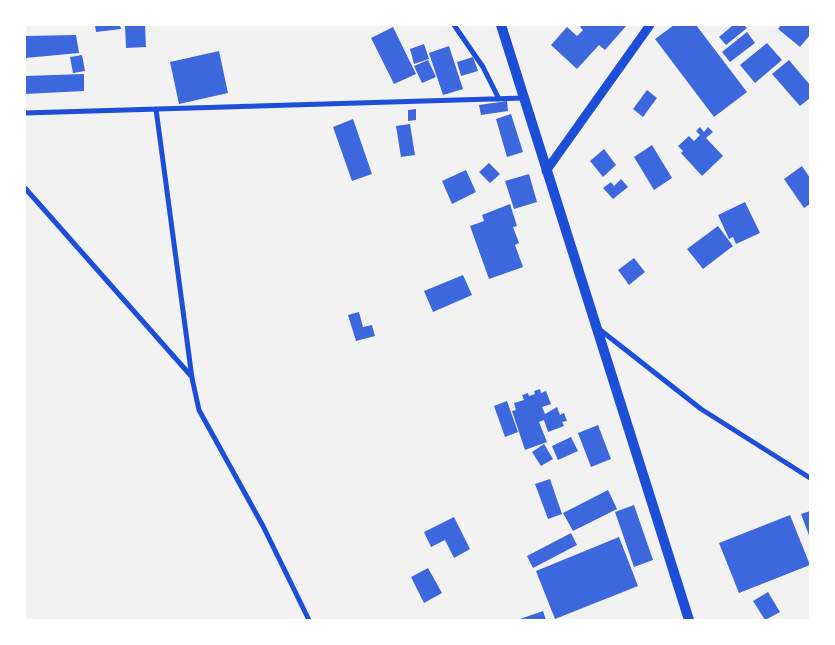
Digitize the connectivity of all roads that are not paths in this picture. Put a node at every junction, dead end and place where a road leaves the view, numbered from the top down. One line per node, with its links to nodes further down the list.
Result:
1 (454, 25): 5 (street)
2 (501, 25): 4 (main road)
3 (650, 25): 8 (street)
4 (524, 98): 5 (street); 8 (main road)
5 (499, 99): 6 (street)
6 (156, 110): 7 (street); 11 (street)
7 (25, 112)
8 (546, 171): 10 (main road)
9 (25, 188): 11 (street)
10 (596, 327): 12 (street); 14 (main road)
11 (192, 378): 13 (street)
12 (810, 478)
13 (309, 620)
14 (689, 620)

